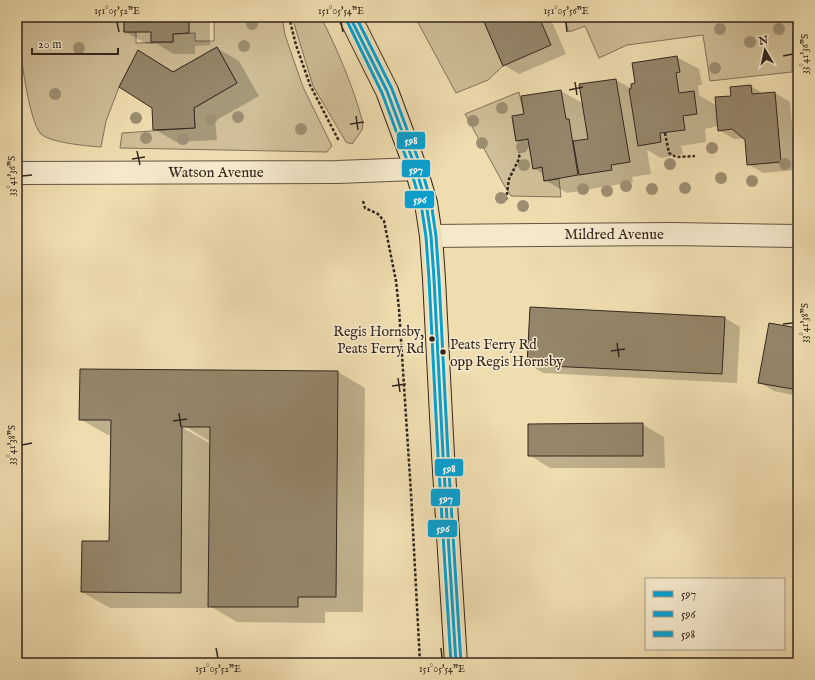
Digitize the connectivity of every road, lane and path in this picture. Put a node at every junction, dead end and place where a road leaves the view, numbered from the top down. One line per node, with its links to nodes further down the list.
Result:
1 (289, 17): 4 (path)
2 (350, 17): 7 (main road)
3 (665, 133): 6 (path)
4 (339, 141)
5 (520, 146): 9 (path)
6 (695, 156)
7 (416, 169): 8 (street, Watson Avenue); 11 (main road)
8 (17, 173)
9 (506, 200)
10 (363, 201): 13 (path)
11 (431, 236): 12 (street, Mildred Avenue); 14 (main road)
12 (798, 236)
13 (420, 663)
14 (456, 663)

